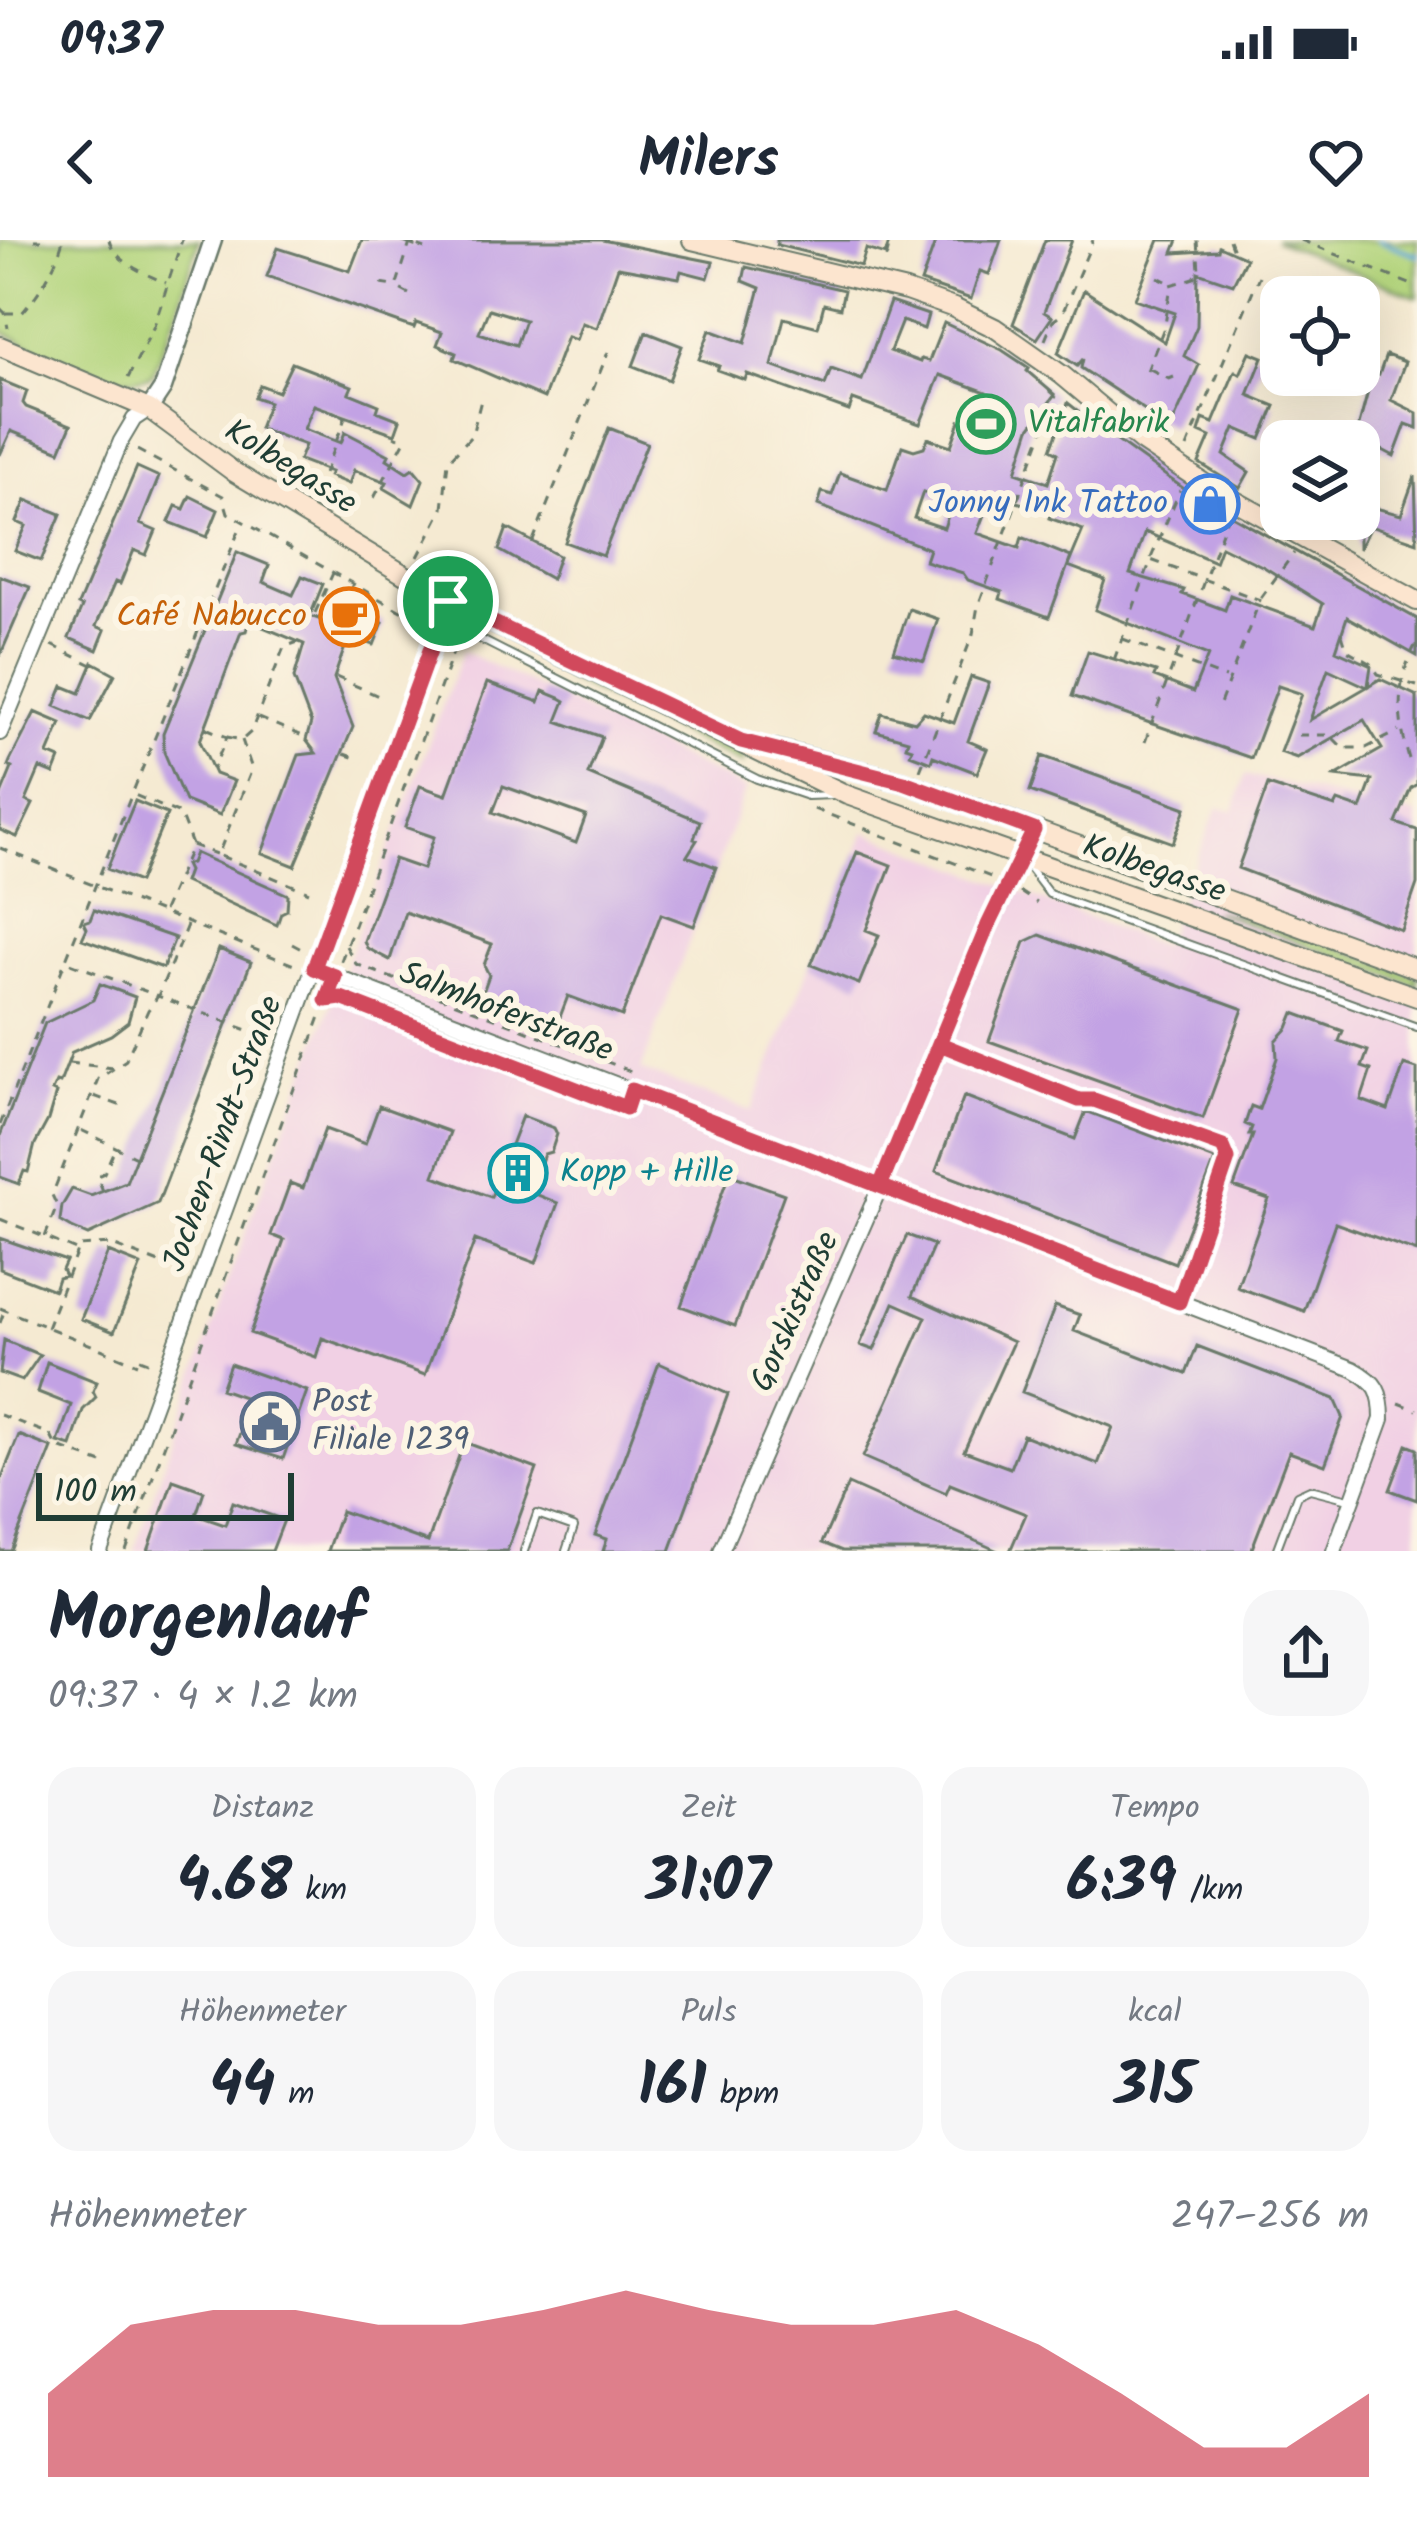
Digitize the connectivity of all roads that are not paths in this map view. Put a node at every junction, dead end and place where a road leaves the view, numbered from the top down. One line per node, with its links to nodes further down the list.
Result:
1 (213, 240): 4 (street)
2 (692, 240): 6 (main road)
3 (4, 340): 4 (main road, Kolbegasse)
4 (148, 409): 5 (main road, Kolbegasse); 7 (street)
5 (448, 601): 8 (main road, Kolbegasse); 9 (lane); 12 (street, Jochen-Rindt-Straße)
6 (1417, 601)
7 (0, 733)
8 (741, 741): 9 (main road, Kolbegasse); 10 (main road, Kolbegasse)
9 (848, 795): 11 (main road, Kolbegasse)
10 (1034, 830): 11 (street, Gorskistraße); 13 (main road, Kolbegasse)
11 (1022, 857): 14 (main road, Kolbegasse); 15 (lane); 16 (street, Gorskistraße)
12 (314, 968): 17 (street, Salmhoferstraße); 20 (street, Jochen-Rindt-Straße)
13 (1417, 969)
14 (1417, 997)
15 (1417, 1027)
16 (940, 1044): 17 (street, Gorskistraße); 18 (lane)
17 (880, 1186): 18 (street, Salmhoferstraße); 23 (street, Gorskistraße)
18 (1179, 1302): 19 (street, Salmhoferstraße)
19 (1352, 1501): 24 (lane); 25 (street)
20 (100, 1551)
21 (524, 1551): 22 (lane)
22 (566, 1551)
23 (721, 1551)
24 (1276, 1551)
25 (1334, 1551)

